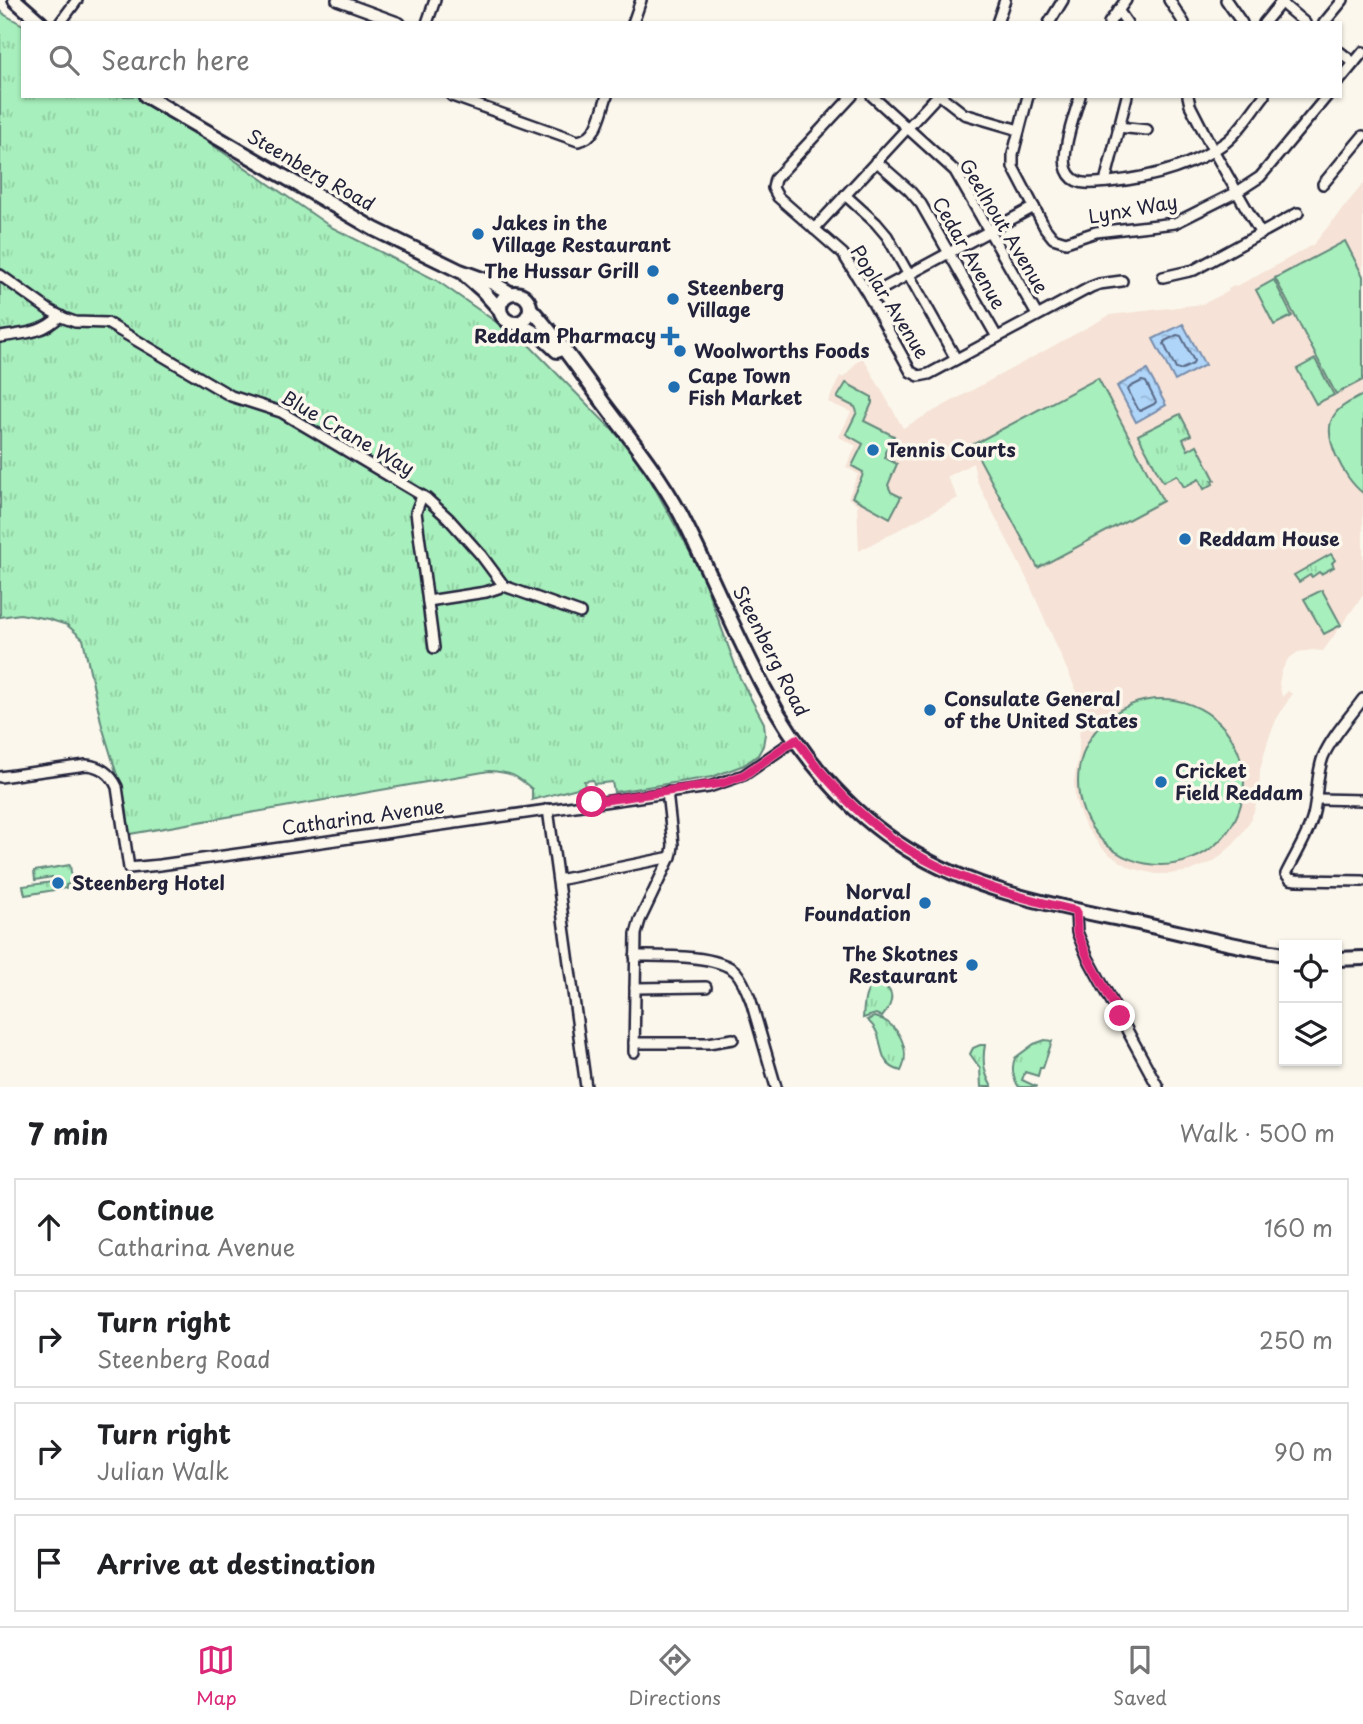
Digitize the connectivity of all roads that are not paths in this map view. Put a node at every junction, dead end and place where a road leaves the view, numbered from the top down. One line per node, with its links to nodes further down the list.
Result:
1 (15, 0): 14 (main road)
2 (77, 0): 15 (street)
3 (337, 0): 16 (street)
4 (435, 0): 17 (street)
5 (641, 0): 18 (street)
6 (1005, 0): 19 (street)
7 (1063, 0): 20 (street)
8 (1125, 0): 13 (street)
9 (1169, 0): 23 (street)
10 (1226, 0): 24 (street)
11 (1343, 0): 27 (street)
12 (1282, 1): 25 (street); 26 (street)
13 (1118, 10): 21 (street); 22 (street)
14 (39, 21)
15 (61, 21)
16 (395, 21)
17 (429, 21)
18 (634, 21)
19 (998, 21)
20 (1050, 21)
21 (1110, 21)
22 (1126, 21)
23 (1183, 21)
24 (1241, 21)
25 (1266, 21)
26 (1303, 21)
27 (1326, 21)
28 (1363, 52): 30 (street)
29 (1342, 54): 30 (street)
30 (1354, 63): 31 (street)
31 (1342, 78)
32 (149, 98): 62 (main road, Steenberg Road)
33 (458, 98): 34 (street)
34 (606, 98)
35 (850, 98): 58 (street, Poplar Avenue)
36 (874, 98): 45 (street, Geelhout Avenue)
37 (937, 98): 45 (street)
38 (942, 98): 47 (street)
39 (1027, 98): 47 (street, Lynx Way)
40 (1080, 98): 52 (street)
41 (1126, 98): 46 (street)
42 (1188, 98): 50 (street)
43 (1262, 98): 50 (street)
44 (1325, 98): 54 (street, Lynx Way)
45 (908, 127): 51 (street); 59 (street, Geelhout Avenue)
46 (1118, 127): 48 (street); 52 (street)
47 (1019, 130): 56 (street, Lynx Way)
48 (1147, 130)
49 (1363, 136): 53 (street)
50 (1213, 150): 52 (street); 54 (street)
51 (876, 161): 55 (street); 61 (street, Cedar Avenue)
52 (1105, 182)
53 (1323, 184)
54 (1237, 192): 56 (street, Lynx Way); 60 (street)
55 (845, 195): 58 (street); 63 (street)
56 (1034, 207): 59 (street)
57 (1298, 213): 60 (street)
58 (814, 229): 68 (street, Poplar Avenue)
59 (989, 231): 61 (street); 71 (street, Geelhout Avenue)
60 (1261, 234): 65 (street)
61 (949, 253): 63 (street); 75 (street, Cedar Avenue)
62 (460, 271): 67 (main road, Steenberg Road); 70 (main road, Steenberg Road)
63 (908, 274): 68 (street); 76 (street)
64 (0, 275): 72 (street, Blue Crane Way)
65 (1163, 276)
66 (1122, 281): 71 (street)
67 (510, 293): 69 (main road); 70 (main road)
68 (869, 296): 76 (street, Poplar Avenue)
69 (531, 309): 73 (main road); 77 (main road, Steenberg Road)
70 (500, 310): 73 (main road)
71 (1037, 315): 75 (street)
72 (60, 316): 74 (street); 78 (street, Blue Crane Way)
73 (519, 323): 77 (main road, Steenberg Road)
74 (0, 337)
75 (997, 337): 76 (street)
76 (956, 359)
77 (599, 398): 84 (main road, Steenberg Road)
78 (422, 496): 79 (street, Blue Crane Way); 80 (street)
79 (504, 586): 80 (street); 81 (street)
80 (428, 601): 82 (street)
81 (580, 612)
82 (434, 648)
83 (1363, 699): 87 (street)
84 (796, 739): 86 (street, Catharina Avenue); 93 (main road, Steenberg Road)
85 (0, 777): 89 (street, Catharina Avenue)
86 (667, 792): 89 (street, Catharina Avenue); 90 (street)
87 (1317, 799): 88 (street); 92 (street)
88 (1363, 800)
89 (548, 809): 91 (street)
90 (671, 857): 91 (street); 95 (street)
91 (558, 880): 101 (street)
92 (1363, 881)
93 (1076, 911): 94 (main road, Steenberg Road); 103 (street)
94 (1279, 953)
95 (635, 956): 99 (street); 102 (street)
96 (1342, 958): 97 (main road)
97 (1363, 958)
98 (706, 987): 99 (street)
99 (635, 988): 100 (street)
100 (733, 1039)
101 (586, 1087)
102 (776, 1087)
103 (1158, 1087)

